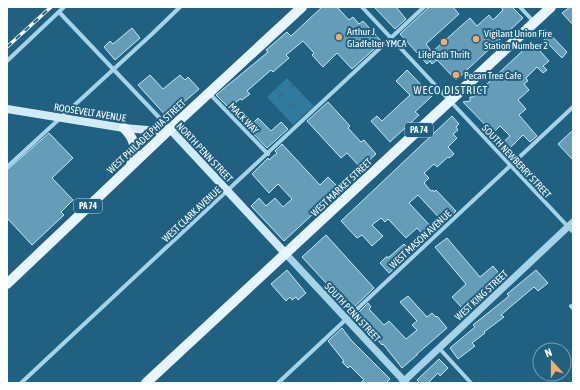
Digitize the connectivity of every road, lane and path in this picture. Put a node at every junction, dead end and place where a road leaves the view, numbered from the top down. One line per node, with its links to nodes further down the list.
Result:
1 (64, 7): 8 (street)
2 (180, 7): 12 (street)
3 (302, 7): 13 (main road, WEST PHILADELPHIA STREET / PA 74)
4 (362, 7): 10 (street, SOUTH NEWBERRY STREET)
5 (424, 7): 10 (street, WEST CLARK AVENUE)
6 (520, 7): 9 (street)
7 (551, 7): 9 (main road, WEST MARKET STREET / PA 74)
8 (59, 12): 11 (street); 12 (street, NORTH PENN STREET)
9 (535, 22): 14 (main road, WEST MARKET STREET / PA 74)
10 (391, 38): 14 (street, SOUTH NEWBERRY STREET); 20 (street, WEST CLARK AVENUE)
11 (7, 61)
12 (113, 69): 17 (street); 19 (street, NORTH PENN STREET)
13 (209, 93): 19 (main road, WEST PHILADELPHIA STREET / PA 74); 20 (street, MACK WAY)
14 (450, 101): 21 (street, SOUTH NEWBERRY STREET); 26 (main road, WEST MARKET STREET / PA 74)
15 (573, 107): 21 (street, WEST MASON AVENUE)
16 (7, 109): 17 (main road, ROOSEVELT AVENUE)
17 (60, 118): 18 (main road, ROOSEVELT AVENUE); 23 (street)
18 (124, 128): 19 (main road, ROOSEVELT AVENUE); 22 (main road)
19 (170, 129): 22 (main road, WEST PHILADELPHIA STREET / PA 74); 24 (main road, NORTH PENN STREET)
20 (268, 154): 24 (street, WEST CLARK AVENUE)
21 (511, 165): 25 (street, SOUTH NEWBERRY STREET); 28 (street, WEST MASON AVENUE)
22 (131, 166): 27 (main road, WEST PHILADELPHIA STREET / PA 74)
23 (7, 167)
24 (227, 191): 26 (main road, NORTH PENN STREET); 31 (street, WEST CLARK AVENUE)
25 (571, 227): 29 (street, WEST KING STREET)
26 (286, 254): 28 (street, SOUTH PENN STREET); 32 (main road, WEST MARKET STREET / PA 74)
27 (7, 284)
28 (346, 318): 30 (street, SOUTH PENN STREET); 33 (street, WEST MASON AVENUE)
29 (439, 348): 30 (street, WEST KING STREET); 34 (street)
30 (404, 382)
31 (21, 383)
32 (146, 383)
33 (278, 383)
34 (471, 383)

